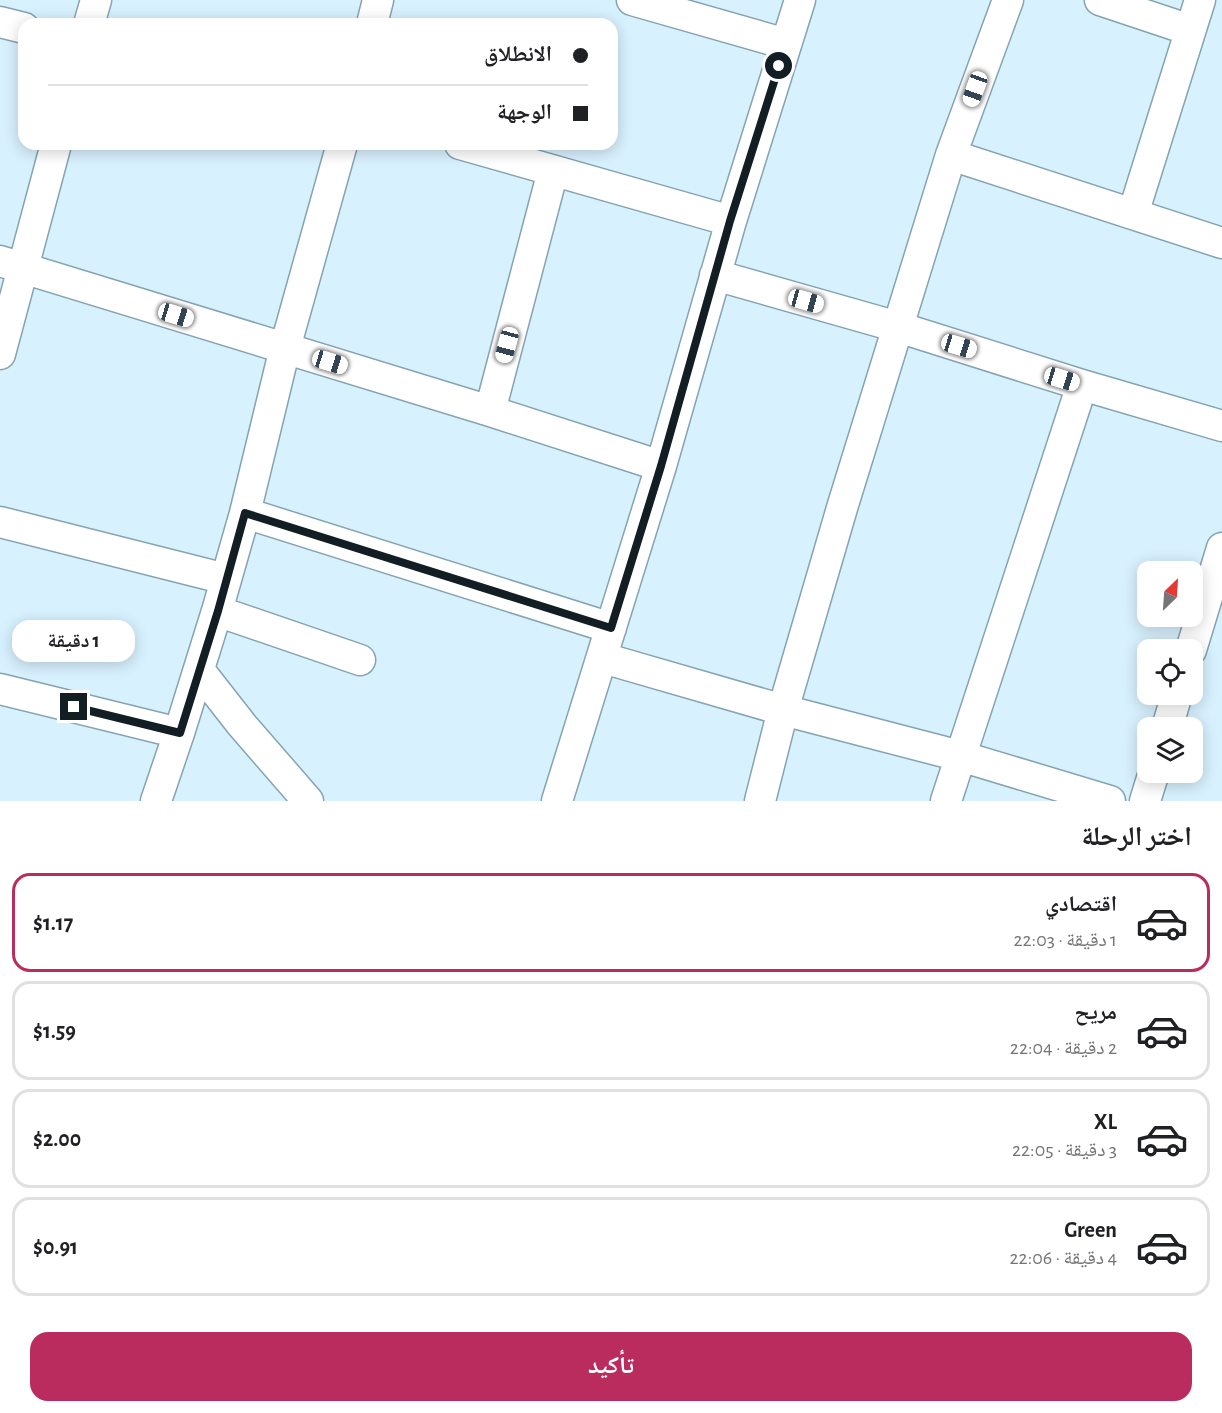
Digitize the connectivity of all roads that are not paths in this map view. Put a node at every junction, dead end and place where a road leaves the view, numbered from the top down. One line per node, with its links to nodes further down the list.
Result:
1 (96, 0): 8 (street)
2 (378, 0): 9 (street)
3 (632, 0): 13 (street)
4 (800, 0): 13 (street)
5 (1008, 0): 17 (street)
6 (1100, 0): 12 (street)
7 (1200, 0): 12 (street)
8 (91, 18)
9 (374, 18)
10 (0, 22): 11 (street)
11 (18, 26)
12 (1191, 30): 19 (street)
13 (786, 44): 20 (street)
14 (54, 150): 22 (street)
15 (340, 150): 25 (street)
16 (481, 150): 18 (street)
17 (951, 155): 19 (street); 24 (street)
18 (553, 171): 20 (street); 28 (street)
19 (1133, 214): 21 (street)
20 (730, 221): 23 (street)
21 (1222, 243)
22 (11, 264): 25 (street); 26 (street)
23 (715, 275): 24 (street); 30 (street)
24 (898, 327): 27 (street); 43 (street)
25 (285, 348): 28 (street); 31 (street)
26 (0, 354)
27 (1083, 385): 29 (street); 45 (street)
28 (490, 411): 30 (street)
29 (1222, 426)
30 (661, 466): 37 (street)
31 (245, 513): 34 (street); 37 (street)
32 (0, 522): 34 (street)
33 (1222, 548): 36 (street)
34 (226, 579): 35 (street)
35 (218, 611): 40 (street); 41 (street)
36 (1212, 619): 38 (street)
37 (611, 628): 39 (street)
38 (1198, 639)
39 (603, 658): 43 (street); 49 (street)
40 (360, 660)
41 (199, 670): 44 (street); 48 (street)
42 (0, 689): 44 (street)
43 (783, 710): 45 (street); 50 (street)
44 (180, 733): 47 (street)
45 (960, 756): 51 (street); 52 (street)
46 (1151, 783): 53 (street)
47 (156, 801)
48 (308, 801)
49 (557, 801)
50 (760, 801)
51 (946, 801)
52 (1110, 801)
53 (1145, 801)

